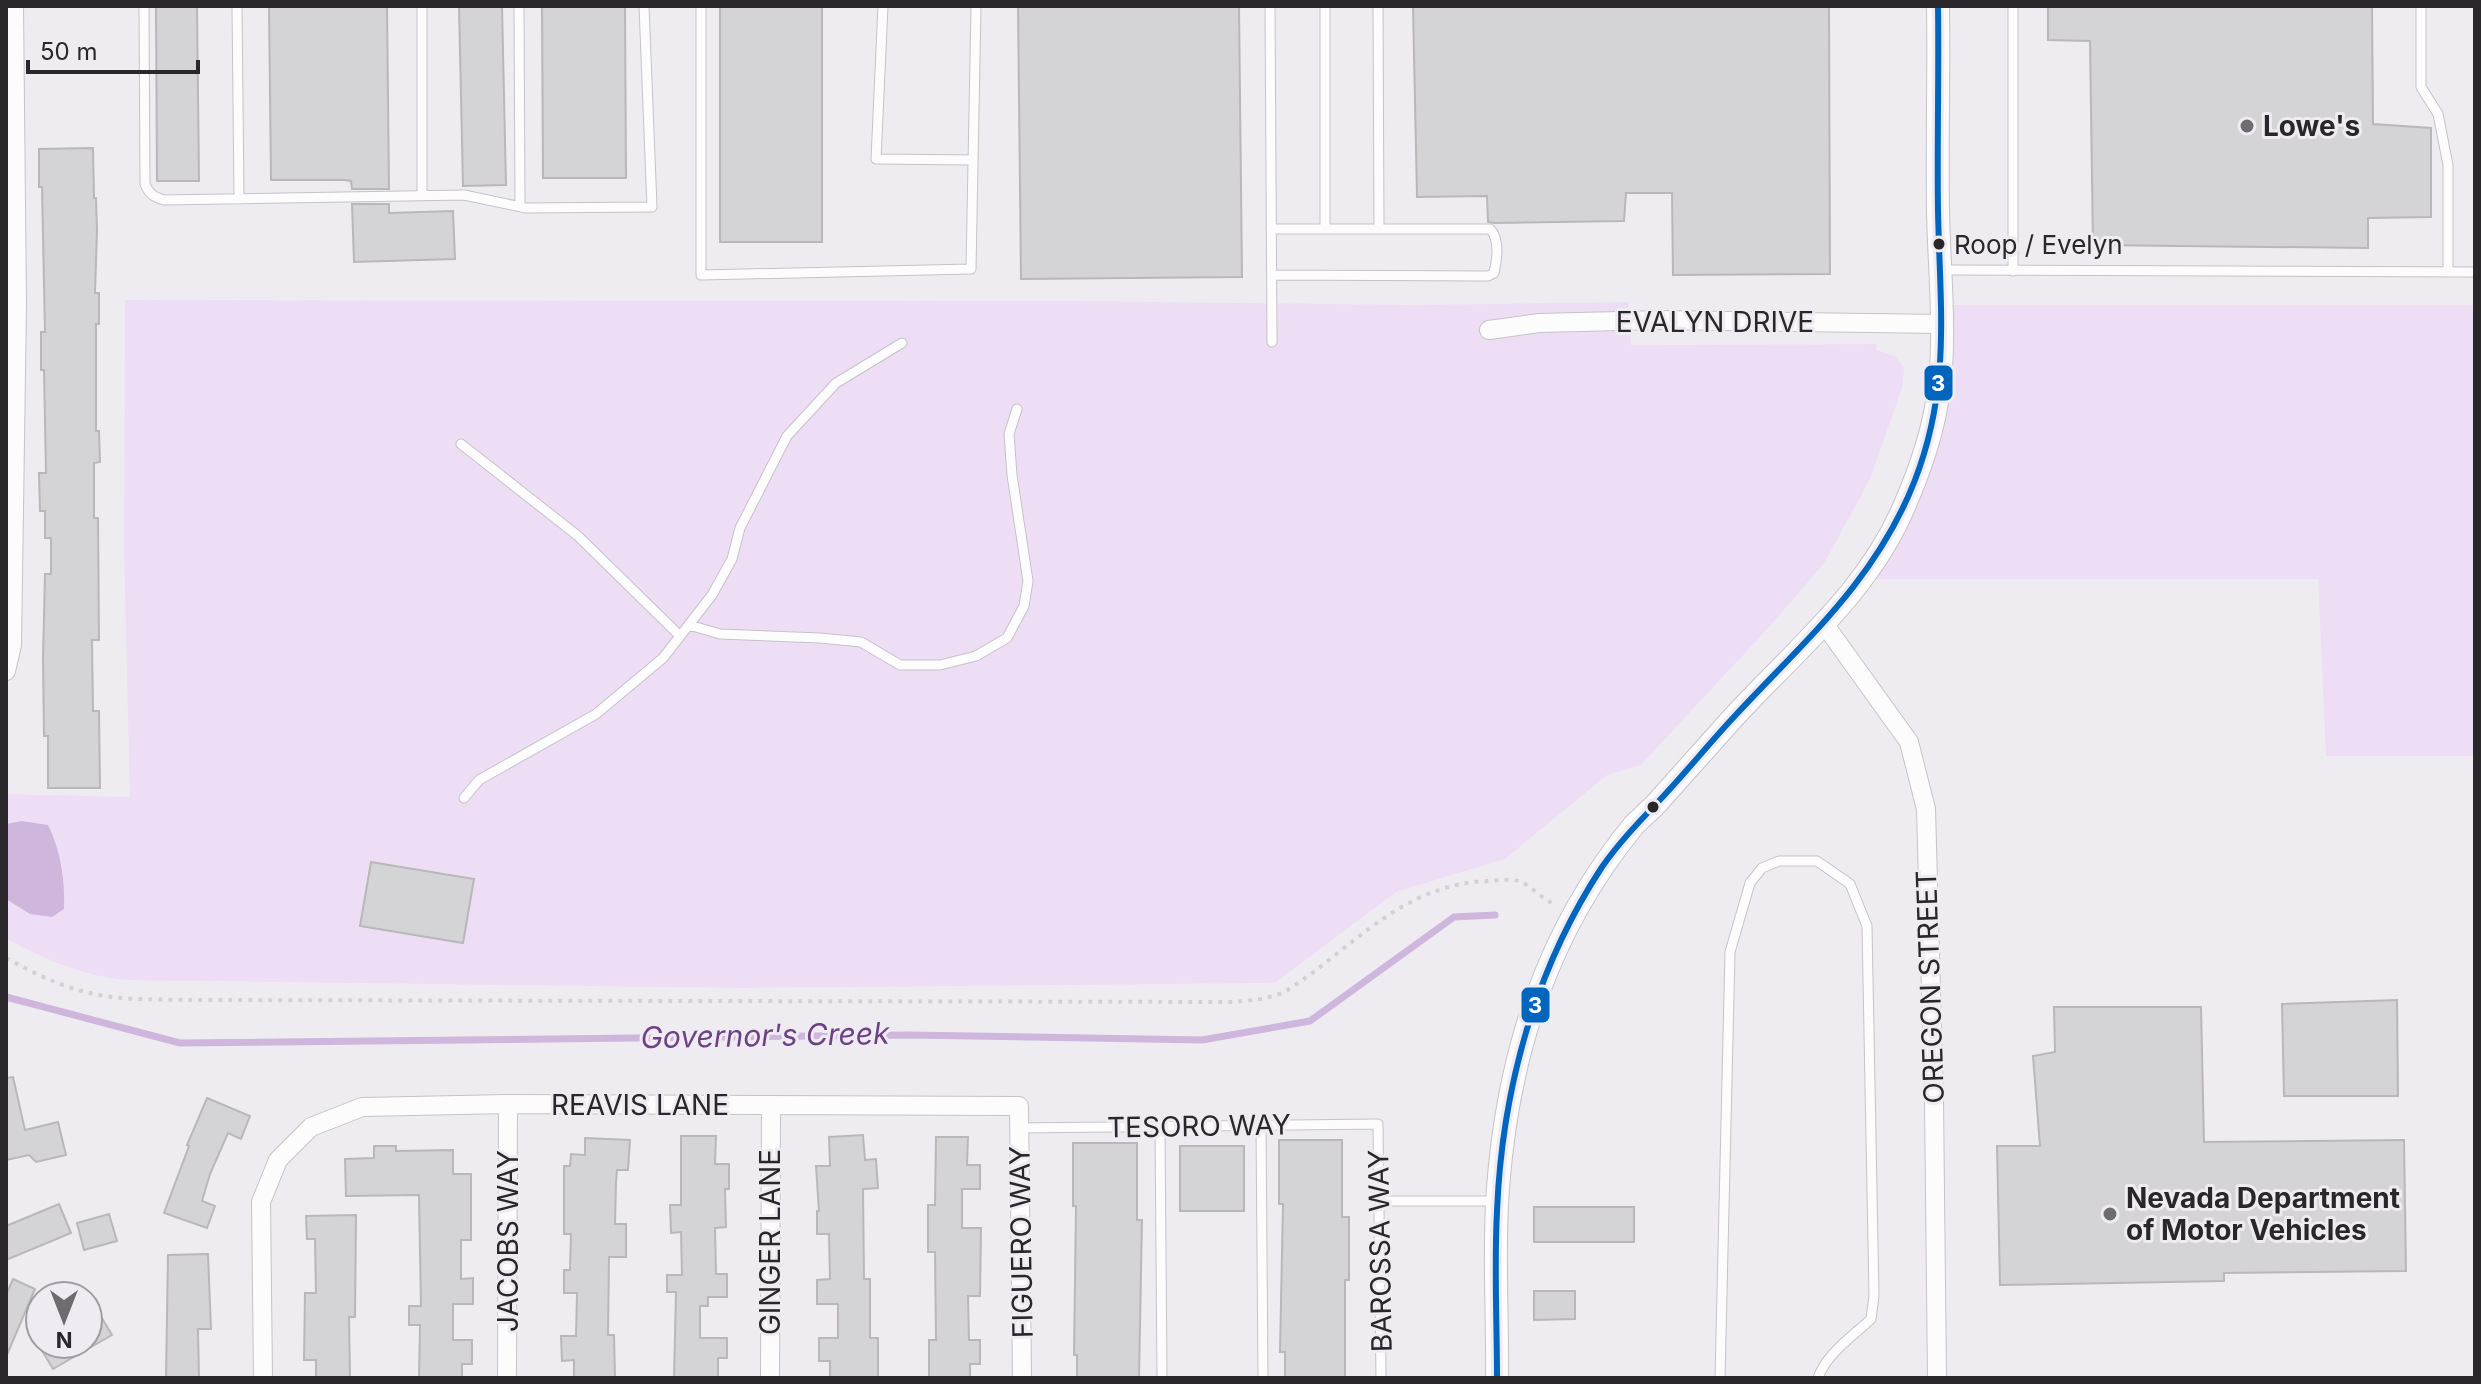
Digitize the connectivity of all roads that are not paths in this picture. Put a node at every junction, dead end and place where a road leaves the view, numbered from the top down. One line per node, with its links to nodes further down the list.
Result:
1 (14, 6): 16 (street)
2 (144, 6): 20 (lane)
3 (237, 6): 20 (lane)
4 (422, 6): 19 (lane)
5 (519, 6): 21 (lane)
6 (644, 6): 21 (lane)
7 (701, 6): 17 (lane)
8 (883, 6): 17 (lane)
9 (976, 6): 17 (lane)
10 (1270, 6): 22 (lane)
11 (1325, 6): 23 (lane)
12 (1378, 6): 24 (lane)
13 (1938, 6): 25 (street)
14 (2013, 6): 27 (lane)
15 (2421, 6): 26 (lane)
16 (10, 45): 18 (street)
17 (973, 160)
18 (11, 189): 39 (street)
19 (422, 196): 20 (lane); 21 (lane)
20 (239, 199)
21 (520, 206)
22 (1271, 229): 23 (lane); 29 (lane)
23 (1325, 229): 24 (lane)
24 (1379, 229): 29 (lane)
25 (1939, 270): 27 (lane); 30 (street)
26 (2448, 270): 27 (lane); 28 (lane)
27 (2013, 271)
28 (2475, 272)
29 (1272, 275): 32 (lane)
30 (1942, 324): 31 (street, EVALYN DRIVE); 37 (street)
31 (1489, 330)
32 (1272, 342)
33 (902, 343): 36 (lane)
34 (1017, 409): 36 (lane)
35 (461, 444): 38 (lane)
36 (689, 625): 38 (lane)
37 (1825, 625): 49 (street); 60 (street, OREGON STREET)
38 (680, 636): 40 (lane)
39 (6, 671)
40 (464, 798)
41 (508, 1104): 42 (street, REAVIS LANE); 50 (street, REAVIS LANE); 51 (street, JACOBS WAY)
42 (771, 1105): 43 (street, REAVIS LANE); 52 (street, GINGER LANE)
43 (1019, 1106): 47 (street, FIGUERO WAY)
44 (1378, 1124): 45 (lane, TESORO WAY); 48 (lane, BAROSSA WAY)
45 (1261, 1125): 46 (lane, TESORO WAY); 55 (lane)
46 (1160, 1126): 47 (lane, TESORO WAY); 54 (lane)
47 (1019, 1128): 53 (street, FIGUERO WAY)
48 (1379, 1201): 49 (lane); 56 (lane, BAROSSA WAY)
49 (1498, 1201): 57 (street)
50 (263, 1378)
51 (507, 1378)
52 (770, 1378)
53 (1022, 1378)
54 (1162, 1378)
55 (1263, 1378)
56 (1381, 1378)
57 (1497, 1378)
58 (1720, 1378): 59 (lane)
59 (1818, 1378)
60 (1937, 1378)

